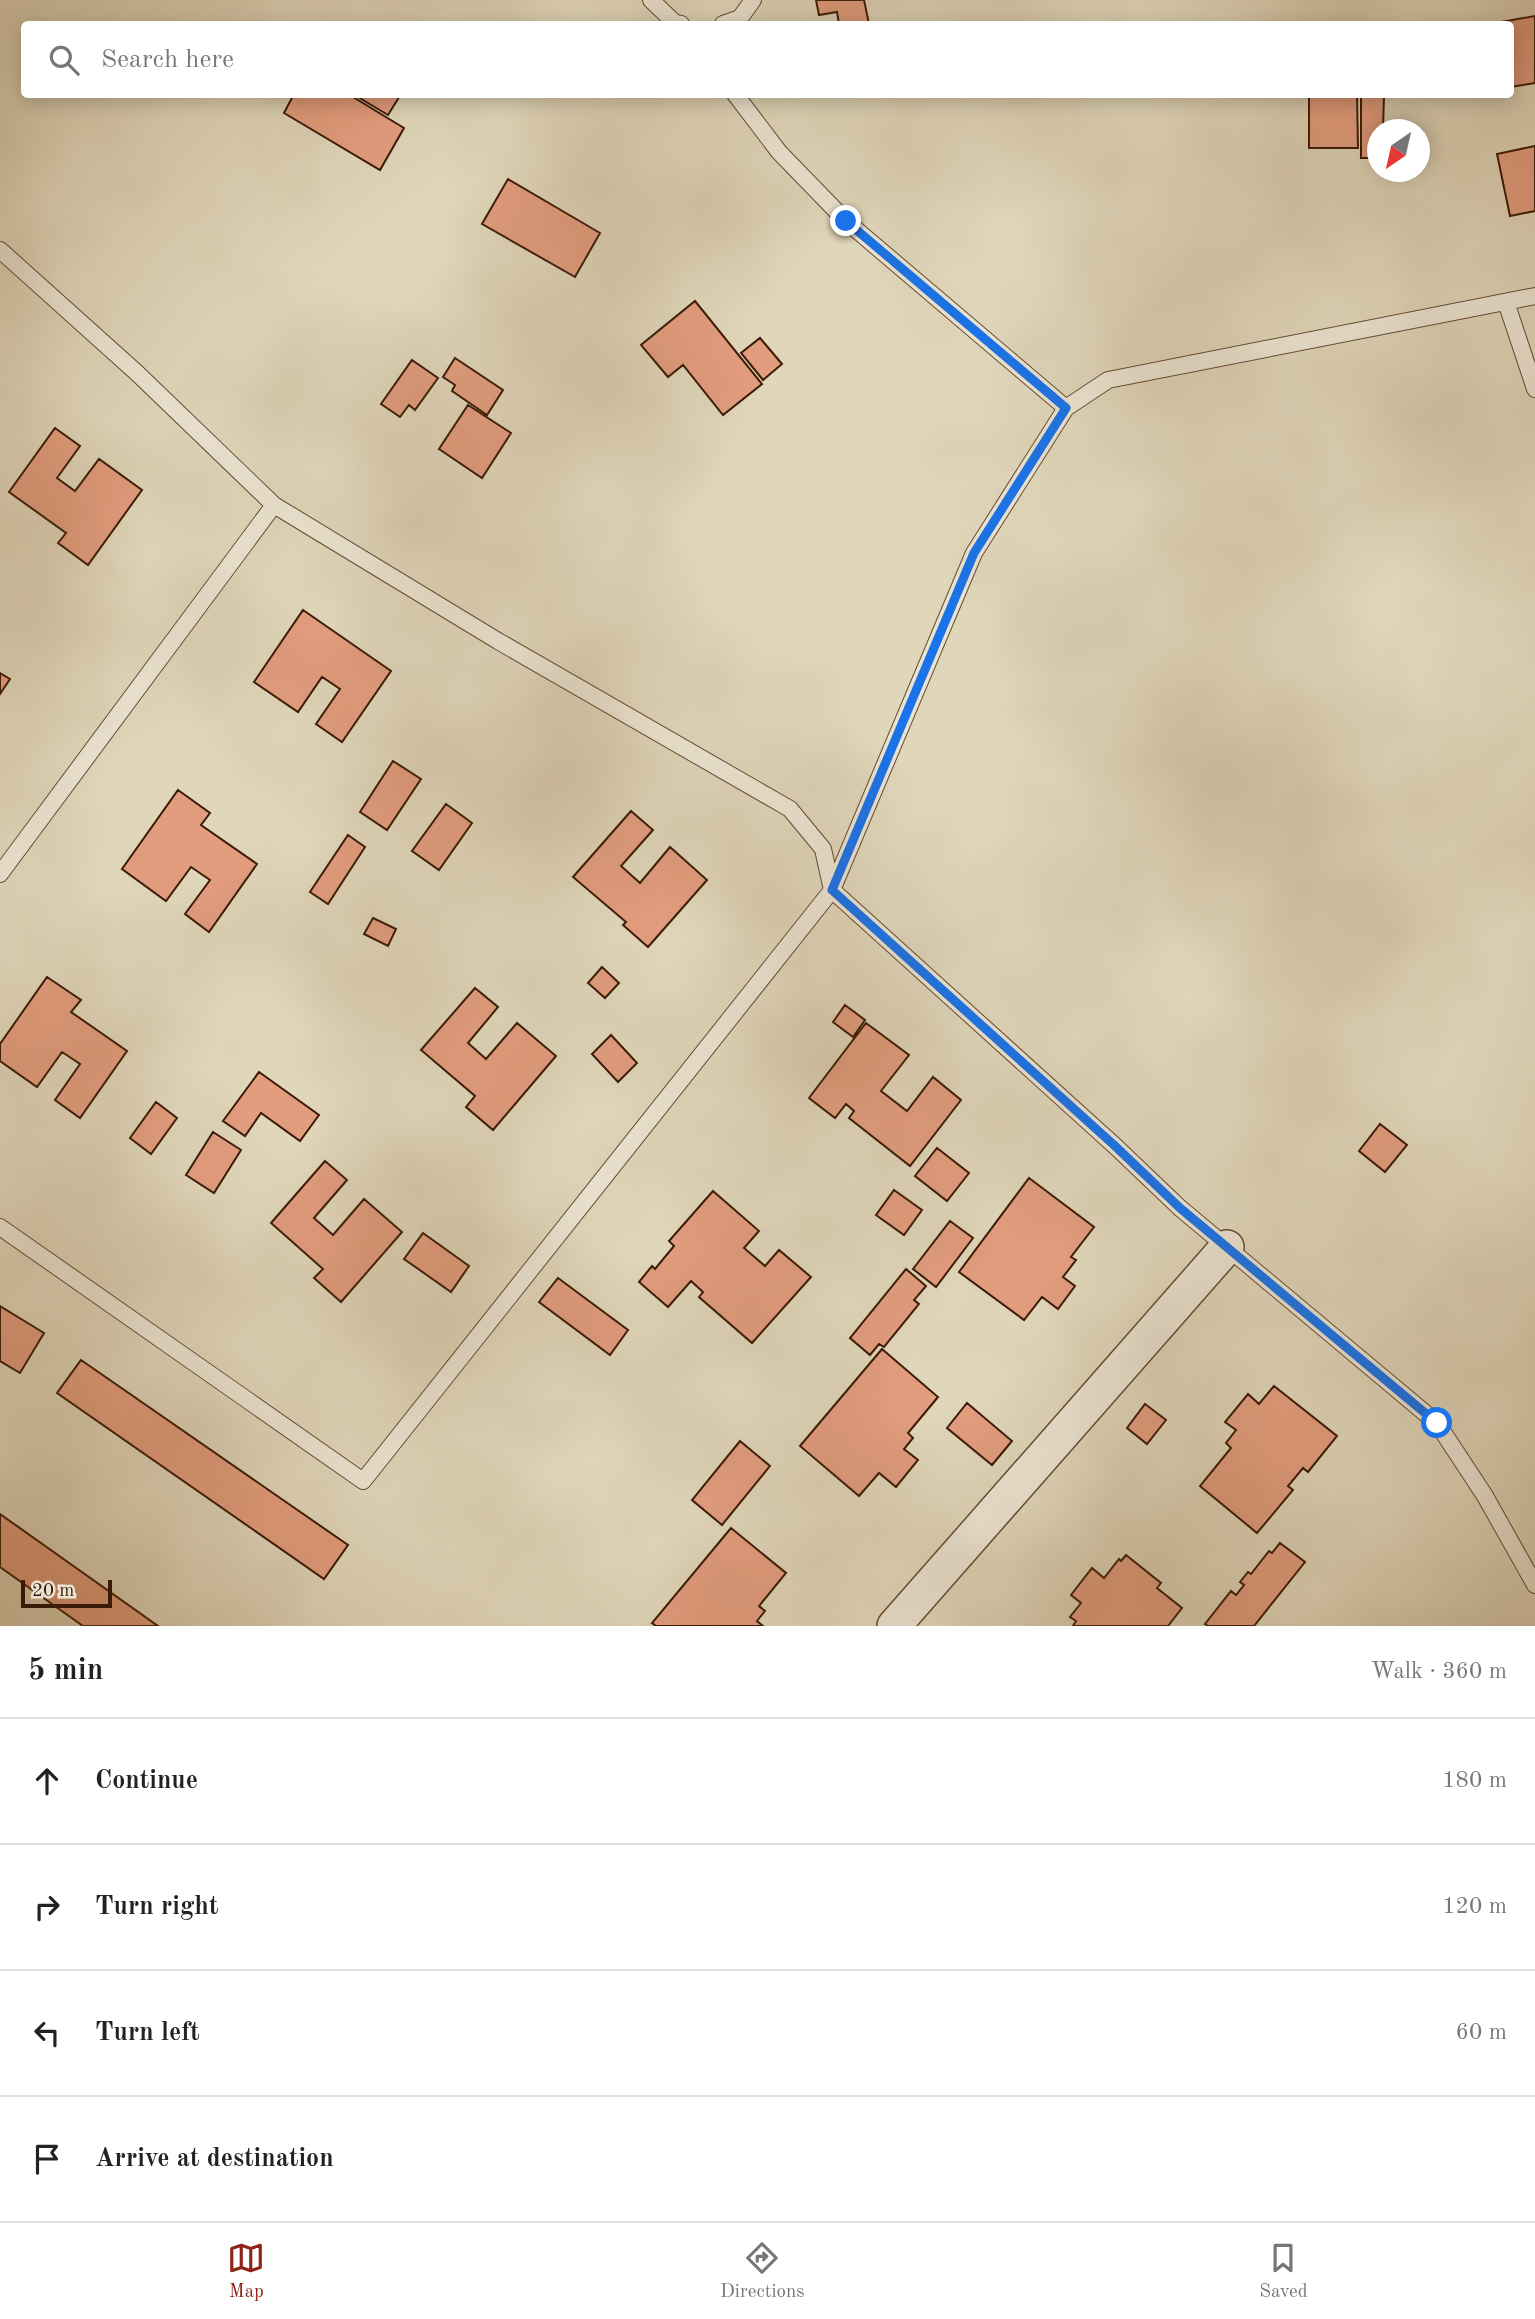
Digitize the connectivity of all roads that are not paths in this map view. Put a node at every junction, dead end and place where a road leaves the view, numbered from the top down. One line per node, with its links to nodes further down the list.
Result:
1 (651, 0): 3 (lane)
2 (753, 0): 4 (lane)
3 (673, 21)
4 (732, 21)
5 (738, 98): 10 (lane)
6 (0, 250): 11 (lane)
7 (1535, 296): 8 (lane)
8 (1506, 302): 9 (lane); 10 (lane)
9 (1535, 390)
10 (1066, 408): 13 (lane)
11 (274, 505): 12 (lane); 13 (lane)
12 (0, 874)
13 (832, 890): 14 (lane); 15 (lane)
14 (0, 1227)
15 (1227, 1247): 16 (lane); 17 (street)
16 (1535, 1586)
17 (894, 1626)

